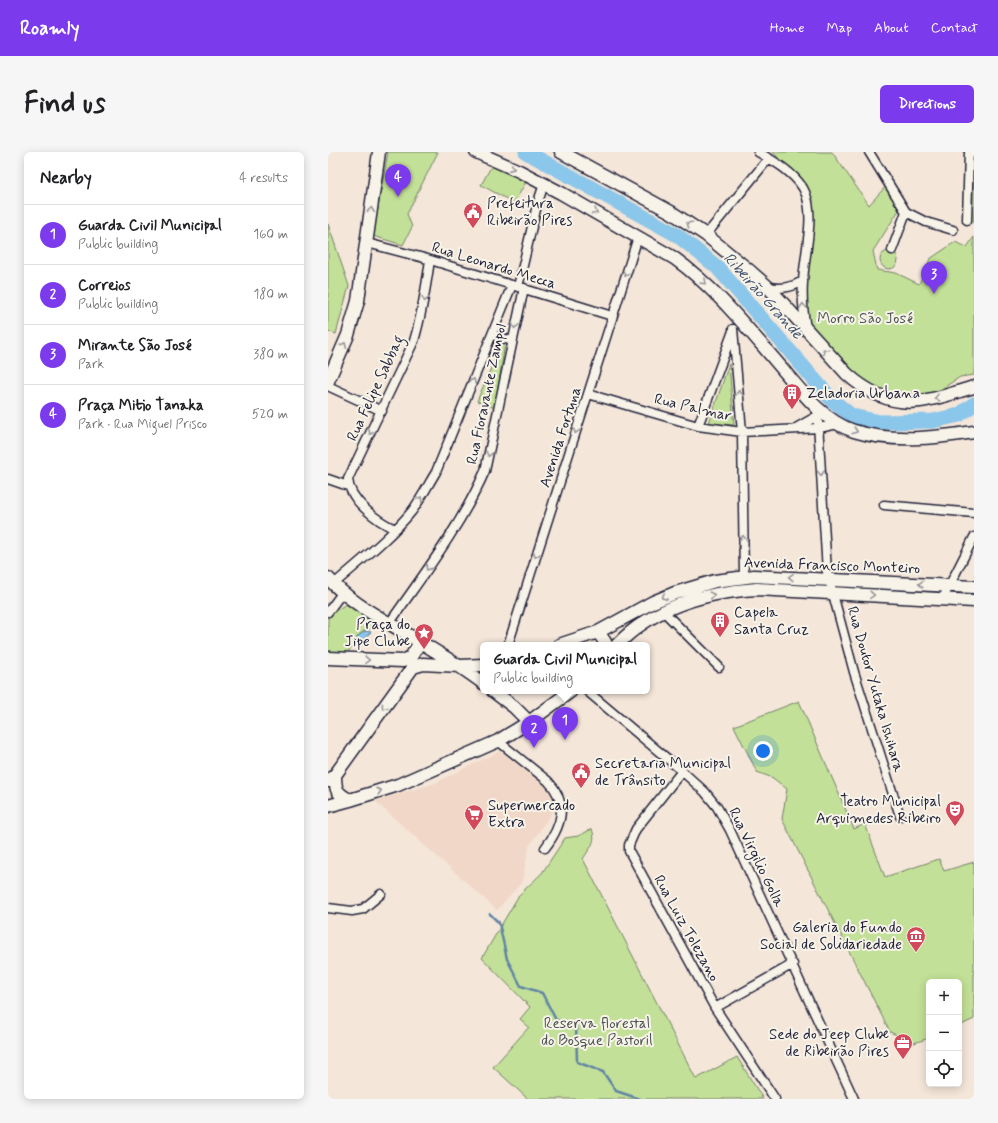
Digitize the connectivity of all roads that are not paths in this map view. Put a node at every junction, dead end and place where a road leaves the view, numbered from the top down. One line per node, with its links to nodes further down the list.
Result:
1 (379, 152): 14 (main road, one-way to 1)
2 (476, 152): 8 (main road, one-way to 8)
3 (561, 152): 12 (main road, one-way to 3)
4 (758, 152): 7 (street)
5 (869, 152): 9 (street)
6 (969, 152): 10 (street)
7 (769, 158): 12 (street); 17 (street)
8 (544, 184): 13 (main road, one-way to 13); 18 (street)
9 (906, 212): 11 (street); 15 (street)
10 (967, 220)
11 (953, 230)
12 (706, 235): 19 (main road)
13 (638, 237): 20 (street, Avenida Fortuna, one-way to 20); 29 (main road, one-way to 29)
14 (367, 243): 16 (street, Rua Leonardo Mecca); 24 (main road, one-way to 14)
15 (892, 250)
16 (430, 260): 18 (street, Rua Leonardo Mecca); 28 (street, Rua Felipe Sabbag, one-way to 28)
17 (802, 281): 19 (street); 21 (street, one-way to 17)
18 (518, 287): 20 (street, Rua Leonardo Mecca); 22 (street); 23 (street, Rua Fioravante Zampol, one-way to 23)
19 (768, 287): 21 (main road)
20 (612, 316): 27 (street, Avenida Fortuna)
21 (806, 330): 26 (main road, one-way to 21)
22 (493, 335): 23 (street); 40 (street, one-way to 22)
23 (512, 341): 52 (street, Rua Fioravante Zampol, one-way to 52)
24 (328, 381)
25 (328, 386): 28 (street)
26 (974, 387)
27 (588, 394): 31 (street, Rua Palmar); 55 (street, Avenida Fortuna, one-way to 55)
28 (382, 411): 37 (street, Rua Felipe Sabbag, one-way to 37)
29 (817, 411): 30 (main road); 32 (street, Rua Doutor Yutaka Ishihara); 33 (street, Rua Palmar)
30 (838, 424): 32 (street, Rua Palmar); 35 (main road, one-way to 35)
31 (698, 426): 34 (street, Rua Palmar); 34 (street, one-way to 31)
32 (818, 428): 33 (street, Rua Palmar); 43 (street, Rua Doutor Yutaka Ishihara, one-way to 43)
33 (794, 429): 34 (street, Rua Palmar)
34 (742, 432): 42 (street, one-way to 34)
35 (974, 432)
36 (328, 479): 37 (street)
37 (348, 486): 40 (street)
38 (884, 506): 39 (street)
39 (974, 513)
40 (395, 529): 44 (street)
41 (974, 537): 45 (street)
42 (744, 577): 43 (main road, Avenida Francisco Monteiro, one-way to 42); 53 (main road, Avenida Francisco Monteiro, one-way to 53)
43 (829, 579): 45 (main road, Avenida Francisco Monteiro, one-way to 43); 47 (street, Rua Doutor Yutaka Ishihara)
44 (335, 585): 50 (street); 52 (main road)
45 (948, 586): 46 (main road, Avenida Francisco Monteiro); 48 (street)
46 (974, 587)
47 (833, 593): 48 (main road, Avenida Francisco Monteiro, one-way to 48); 51 (main road, Avenida Francisco Monteiro, one-way to 47); 75 (street, Rua Doutor Yutaka Ishihara)
48 (942, 600): 49 (main road, Avenida Francisco Monteiro)
49 (974, 601)
50 (328, 612)
51 (664, 612): 58 (main road, Avenida Francisco Monteiro); 63 (street)
52 (389, 624): 54 (main road)
53 (598, 632): 56 (main road, Avenida Francisco Monteiro); 57 (main road)
54 (420, 642): 60 (main road); 62 (main road)
55 (509, 642)
56 (568, 642)
57 (605, 642)
58 (620, 642)
59 (328, 658): 60 (main road, one-way to 60)
60 (389, 661): 65 (main road)
61 (480, 665): 62 (main road)
62 (460, 666): 64 (main road); 65 (main road)
63 (719, 667)
64 (480, 681)
65 (400, 683): 72 (main road, one-way to 72)
66 (497, 694): 69 (main road)
67 (567, 694): 69 (main road)
68 (591, 694): 71 (street, Rua Virgilio Golla)
69 (529, 722): 70 (main road)
70 (498, 741): 73 (main road, one-way to 70); 76 (street)
71 (682, 770): 79 (street, Rua Virgilio Golla); 80 (street, Rua Luiz Tolezano)
72 (331, 778): 73 (main road)
73 (350, 800): 74 (main road)
74 (328, 806)
75 (900, 816)
76 (545, 848)
77 (382, 894): 78 (street)
78 (328, 908)
79 (793, 964): 80 (street); 82 (street, Rua Virgilio Golla)
80 (716, 1008): 81 (street, Rua Luiz Tolezano)
81 (775, 1099)
82 (854, 1099)

